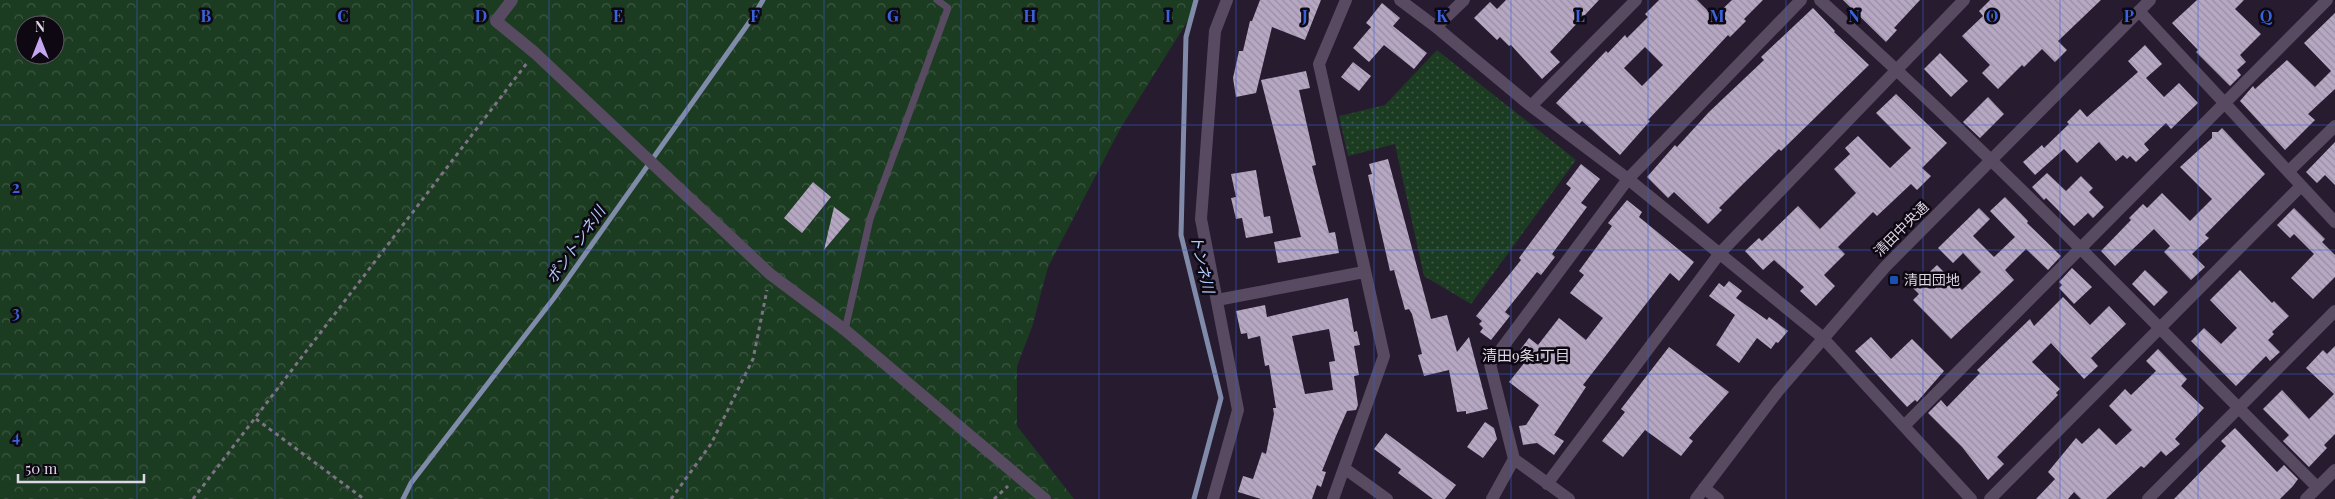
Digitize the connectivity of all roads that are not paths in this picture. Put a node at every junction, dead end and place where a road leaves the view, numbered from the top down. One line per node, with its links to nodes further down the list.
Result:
1 (512, 0): 30 (street)
2 (937, 0): 30 (lane)
3 (1227, 0): 27 (street)
4 (1346, 0): 26 (street)
5 (1400, 0): 14 (street)
6 (1464, 0): 14 (street)
7 (1636, 0): 17 (street)
8 (1801, 0): 21 (street)
9 (1820, 0): 15 (street)
10 (1964, 0): 15 (street)
11 (2150, 0): 13 (street, 清田中央通)
12 (2327, 0): 16 (street)
13 (2139, 11): 16 (street); 19 (street, 清田中央通)
14 (1436, 27): 17 (street)
15 (1898, 69): 19 (street); 25 (street)
16 (2226, 102): 20 (street); 24 (street)
17 (1531, 106): 21 (street)
18 (2335, 126): 20 (street)
19 (1992, 160): 24 (street); 31 (street, 清田中央通)
20 (2289, 171): 22 (street)
21 (1628, 179): 25 (street); 34 (street)
22 (2301, 186): 23 (street); 29 (street)
23 (2335, 222)
24 (2080, 250): 29 (street); 33 (street)
25 (1720, 253): 31 (street); 37 (street)
26 (1364, 272): 27 (street); 35 (street)
27 (1217, 300): 41 (street)
28 (2335, 311): 32 (street)
29 (2159, 329): 32 (street); 49 (street)
30 (846, 330): 40 (street)
31 (1822, 337): 33 (street); 39 (street, 清田中央通)
32 (2239, 408): 38 (street); 50 (street)
33 (1904, 426): 48 (street)
34 (1514, 459): 37 (street); 44 (street)
35 (1344, 468): 42 (street); 43 (street)
36 (2335, 470): 38 (street)
37 (1547, 484): 45 (street)
38 (2318, 487): 51 (street)
39 (1704, 488): 46 (street, 清田中央通); 47 (street)
40 (1045, 499)
41 (1214, 499)
42 (1333, 499)
43 (1387, 499)
44 (1492, 499)
45 (1569, 499)
46 (1696, 499)
47 (1718, 499)
48 (1972, 499)
49 (1990, 499)
50 (2148, 499)
51 (2306, 499)

